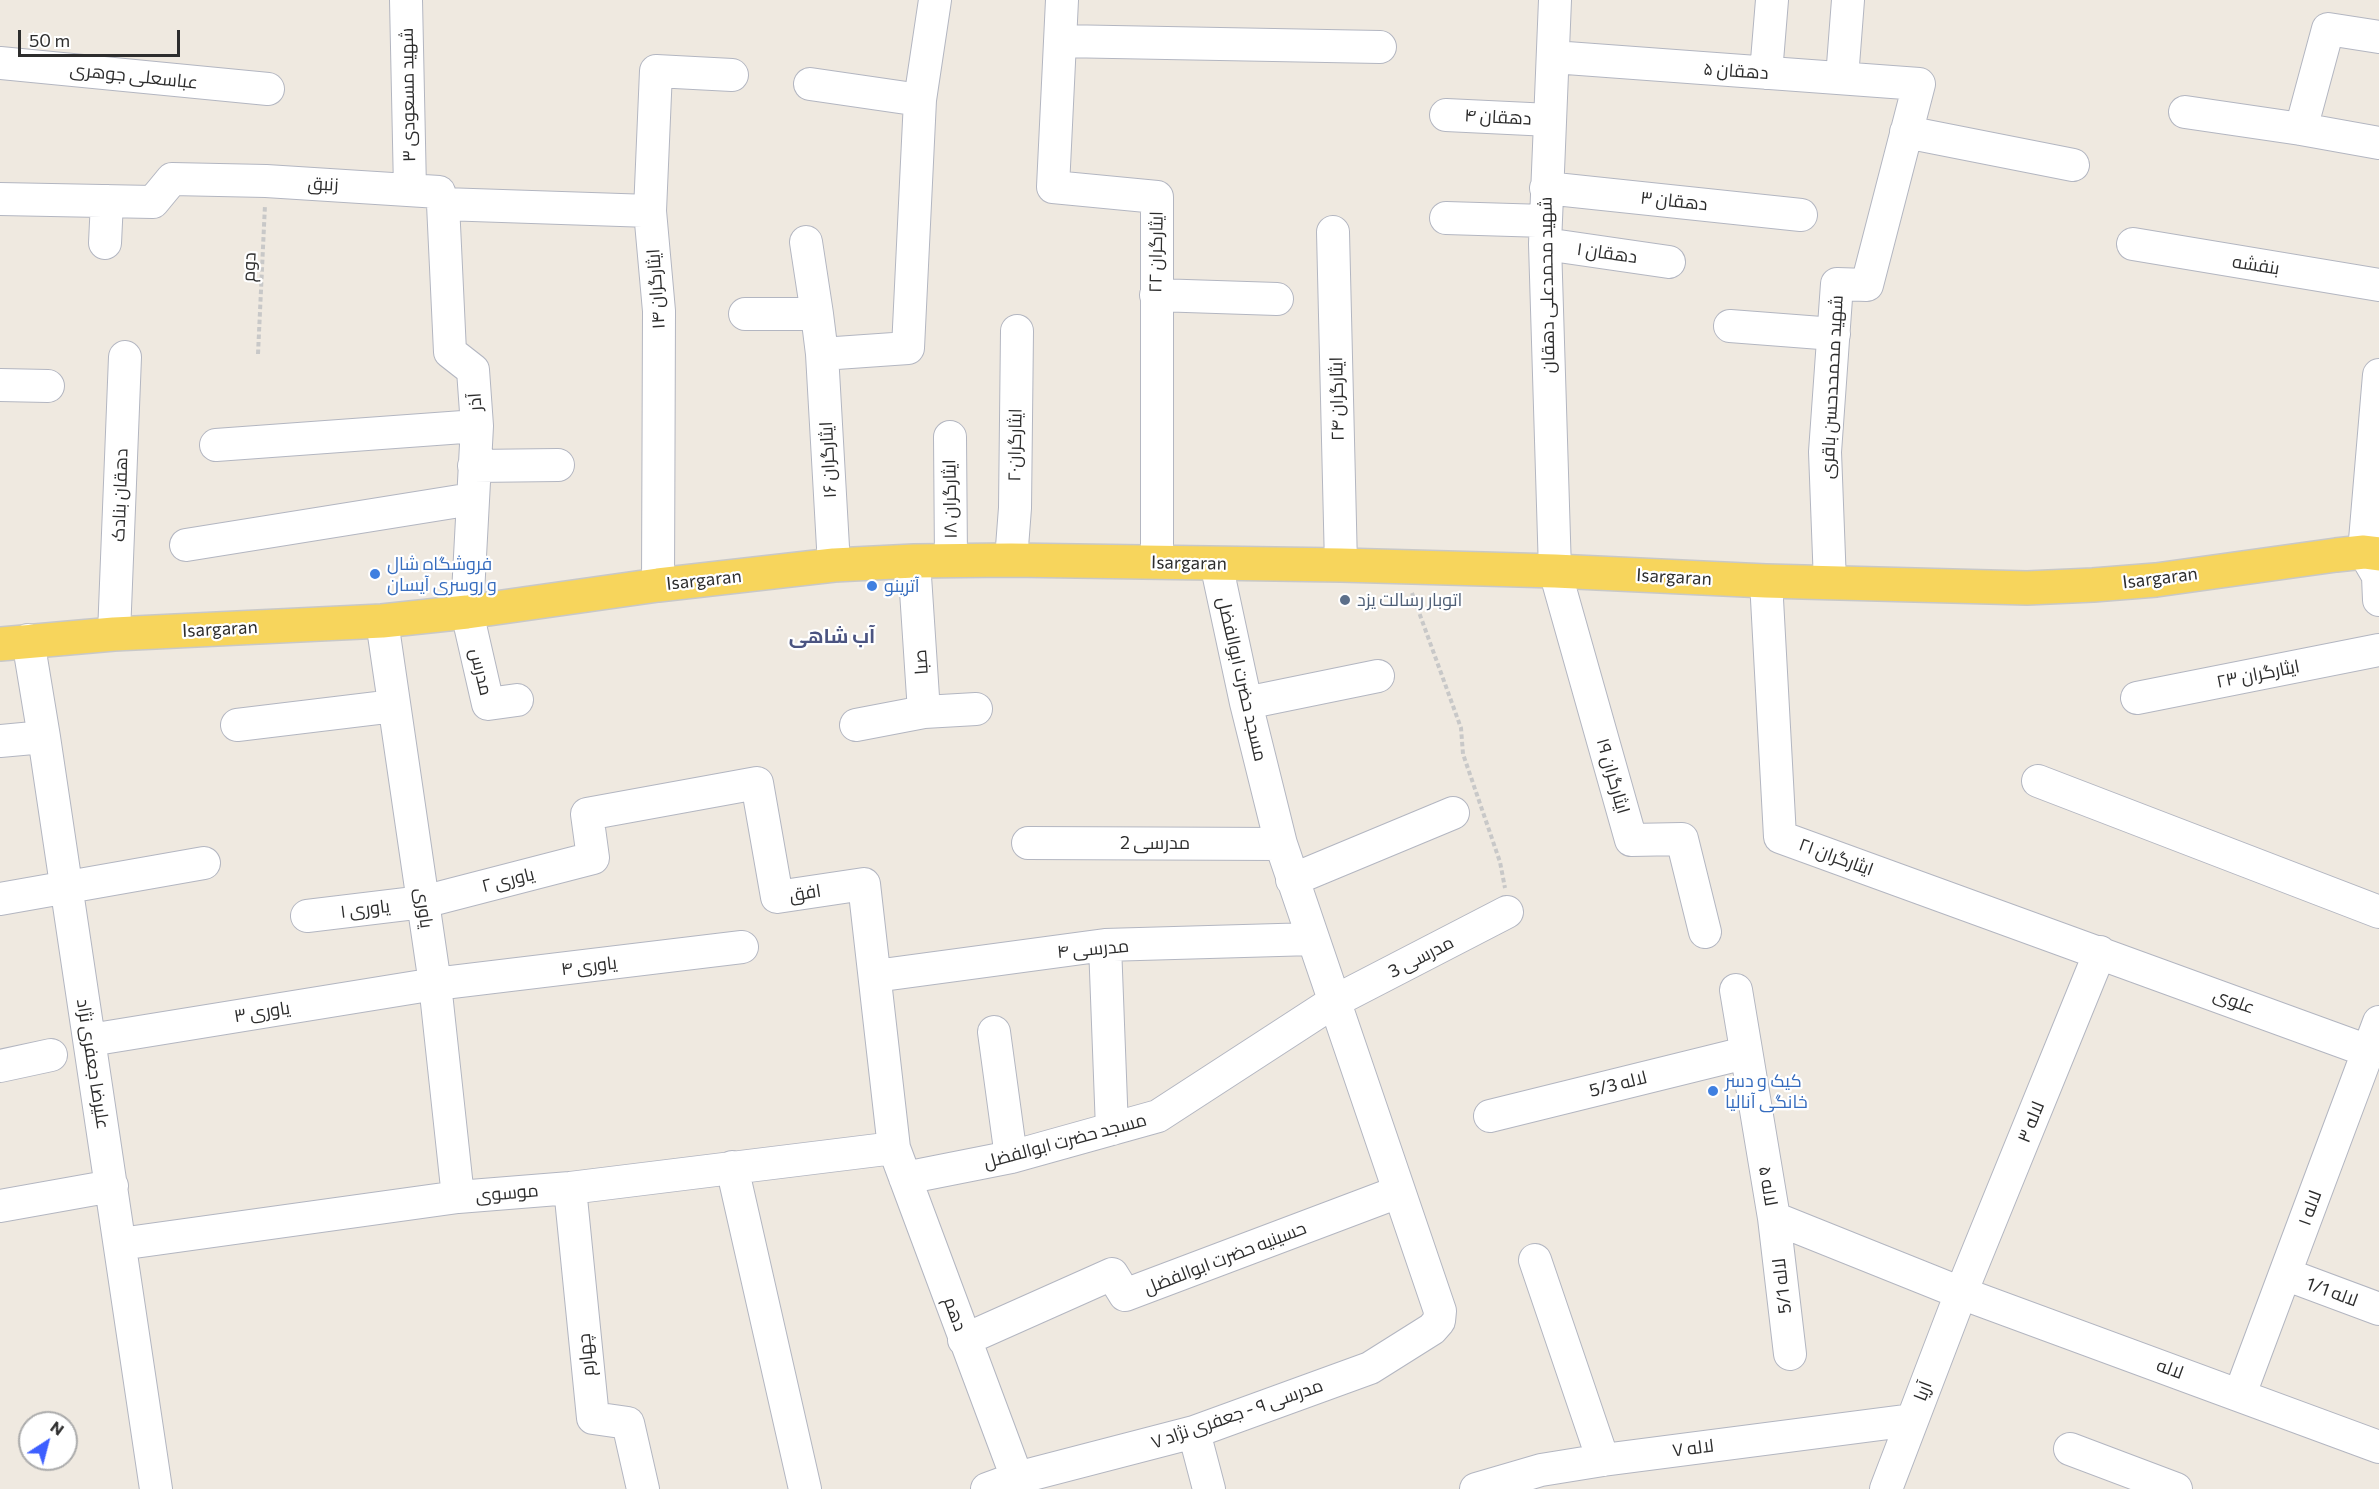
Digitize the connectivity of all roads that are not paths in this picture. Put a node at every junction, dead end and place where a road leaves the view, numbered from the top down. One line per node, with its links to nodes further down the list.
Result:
1 (406, 0): 27 (street, شهید مسعودی ۳)
2 (935, 0): 18 (street)
3 (1062, 0): 8 (street, ایثارگران ۲۲)
4 (1555, 0): 10 (street, شهید محمدعلی دهقان)
5 (1772, 0): 12 (street)
6 (1848, 0): 14 (street)
7 (2379, 37): 22 (street)
8 (1060, 41): 9 (street); 41 (street, ایثارگران ۲۲)
9 (1380, 47)
10 (1553, 57): 12 (street, دهقان ۵); 21 (street, شهید محمدعلی دهقان)
11 (0, 63): 17 (street, عباسعلی جوهری)
12 (1766, 73): 14 (street, دهقان ۵)
13 (732, 75): 31 (street, ایثارگران ۱۴)
14 (1842, 78): 16 (street, دهقان ۵)
15 (810, 84): 18 (street)
16 (1919, 84): 23 (street, شهید محمحدحسن باقری)
17 (268, 89)
18 (920, 100): 48 (street)
19 (2185, 112): 22 (street)
20 (1446, 115): 21 (street, دهقان ۴)
21 (1550, 120): 26 (street, شهید محمدعلی دهقان)
22 (2301, 129): 24 (street)
23 (1906, 132): 25 (street); 47 (street, شهید محمحدحسن باقری)
24 (2379, 143)
25 (2073, 165)
26 (1546, 188): 32 (street, دهقان ۳); 35 (street, شهید محمدعلی دهقان)
27 (410, 189): 29 (street, زنبق); 30 (street, زنبق)
28 (0, 199): 29 (street, زنبق)
29 (107, 201): 37 (street)
30 (443, 204): 31 (street); 53 (street, آذر)
31 (650, 212): 71 (street, ایثارگران ۱۴)
32 (1801, 215)
33 (1446, 218): 35 (street, دهقان ۱)
34 (1333, 232): 67 (street, ایثارگران ۲۴)
35 (1545, 233): 39 (street, دهقان ۱); 68 (street, شهید محمدعلی دهقان)
36 (806, 242): 44 (street, ایثارگران ۱۶)
37 (105, 243)
38 (2133, 244): 40 (street, بنفشه)
39 (1669, 262)
40 (2379, 285)
41 (1156, 295): 42 (street); 64 (street, ایثارگران ۲۲)
42 (1277, 299)
43 (745, 314): 44 (street)
44 (817, 315): 48 (street, ایثارگران ۱۶)
45 (1730, 326): 47 (street)
46 (1017, 331): 62 (street, ۲۰ایثارگران)
47 (1834, 334): 70 (street, شهید محمحدحسن باقری)
48 (822, 354): 66 (street, ایثارگران ۱۶)
49 (125, 357): 75 (street, دهقان بنادک)
50 (2379, 375): 60 (street)
51 (0, 386): 52 (street)
52 (48, 386)
53 (477, 426): 55 (street); 57 (street, آذر)
54 (950, 437): 61 (street, ایثارگران ۱۸)
55 (216, 445)
56 (558, 465): 57 (street)
57 (474, 466): 58 (street, آذر)
58 (472, 499): 59 (street); 73 (street, آذر)
59 (186, 545)
60 (2371, 553): 70 (main road, Isargaran); 72 (street)
61 (951, 560): 62 (main road, Isargaran); 63 (main road, Isargaran)
62 (1011, 560): 64 (main road, Isargaran)
63 (914, 561): 66 (main road, Isargaran); 84 (street, صبا)
64 (1157, 562): 65 (main road, Isargaran)
65 (1216, 563): 67 (main road, Isargaran); 81 (street, مسجد حضرت ابوالفضل)
66 (834, 565): 71 (main road, Isargaran)
67 (1341, 565): 68 (main road, Isargaran)
68 (1555, 571): 69 (main road, Isargaran); 102 (street, ایثارگران ۱‍۹)
69 (1766, 581): 70 (main road, Isargaran); 106 (street, ایثارگران ۲۱)
70 (1830, 583)
71 (658, 585): 73 (main road, Isargaran)
72 (2379, 600)
73 (467, 612): 74 (main road, Isargaran); 80 (street, مدرس)
74 (382, 621): 75 (main road, Isargaran); 82 (street, یاوری)
75 (114, 634): 76 (main road, Isargaran)
76 (14, 642): 87 (street, علیرضا جعفری نژاد)
77 (2379, 650): 79 (street, ایثارگران ۲۳)
78 (1378, 676): 81 (street)
79 (2137, 698)
80 (517, 700)
81 (1246, 703): 92 (street, مسجد حضرت ابوالفضل)
82 (394, 706): 85 (street); 98 (street, یاوری)
83 (976, 709): 84 (street)
84 (924, 712): 86 (street)
85 (237, 725)
86 (856, 725)
87 (44, 737): 88 (street); 96 (street, علیرضا جعفری نژاد)
88 (0, 741)
89 (2038, 781): 100 (street)
90 (1453, 813): 95 (street)
91 (1028, 843): 92 (street, مدرسی 2)
92 (1281, 844): 95 (street, مسجد حضرت ابوالفضل)
93 (593, 858): 98 (street, یاوری ۲); 107 (street, افق)
94 (204, 863): 96 (street)
95 (1292, 880): 103 (street, مسجد حضرت ابوالفضل)
96 (67, 888): 97 (street); 113 (street, علیرضا جعفری نژاد)
97 (0, 899)
98 (423, 902): 101 (street, یاوری ۱); 108 (street, یاوری)
99 (1507, 912): 110 (street, مدرسی 3)
100 (2379, 912)
101 (307, 916)
102 (1705, 932)
103 (1313, 939): 104 (street, مدرسی ۴); 110 (street, مسجد حضرت ابوالفضل)
104 (1105, 945): 107 (street, مدرسی ۴); 118 (street)
105 (742, 947): 108 (street, یاوری ۴)
106 (2100, 952): 112 (street, علوی); 132 (street, لاله ۳)
107 (875, 976): 119 (street, افق)
108 (435, 984): 113 (street, یاوری ۳); 126 (street, یاوری)
109 (1736, 990): 114 (street, لاله ۵)
110 (1335, 1001): 118 (street, مسجد حضرت ابوالفضل); 125 (street, مسجد حضرت ابوالفضل)
111 (994, 1032): 120 (street)
112 (2374, 1037): 131 (street, لاله ۱)
113 (90, 1040): 123 (street, علیرضا جعفری نژاد)
114 (1745, 1053): 117 (street, لاله 5/3); 128 (street, لاله ۵)
115 (51, 1055): 116 (street)
116 (0, 1066)
117 (1490, 1116)
118 (1112, 1129): 120 (street, مسجد حضرت ابوالفضل)
119 (894, 1148): 121 (street, موسوی); 122 (street, دهم)
120 (1011, 1157): 122 (street, مسجد حضرت ابوالفضل)
121 (732, 1167): 124 (street, موسوی); 147 (street)
122 (905, 1178): 135 (street, دهم)
123 (112, 1186): 127 (street); 129 (street, علیرضا جعفری نژاد)
124 (570, 1188): 126 (street, موسوی); 146 (street, چهارم)
125 (1398, 1192): 134 (street, مسجد حضرت ابوالفضل); 135 (street, حسینیه حضرت ابوالفضل)
126 (458, 1197): 129 (street, موسوی)
127 (0, 1206)
128 (1774, 1218): 132 (street, لاله ۵); 136 (street, لاله 5/1)
129 (120, 1244): 145 (street, علیرضا جعفری نژاد)
130 (1535, 1260): 142 (street)
131 (2285, 1275): 133 (street, لاله 1/1); 137 (street, لاله ۱)
132 (1961, 1293): 137 (street, لاله); 138 (street, آریا)
133 (2379, 1309)
134 (1439, 1321): 139 (street, مدرسی ۹ - جعفری نژاد ۷)
135 (964, 1340): 143 (street, دهم)
136 (1790, 1354)
137 (2240, 1394): 140 (street, لاله)
138 (1912, 1420): 142 (street, لاله ۷); 151 (street, آریا)
139 (1194, 1432): 143 (street, مدرسی ۹ - جعفری نژاد ۷); 149 (street)
140 (2379, 1447)
141 (2070, 1449): 152 (street)
142 (1603, 1460): 144 (street, لاله ۷)
143 (1017, 1478): 148 (street, مدرسی ۹ - جعفری نژاد ۷)
144 (1542, 1480): 150 (street, لاله ۷)
145 (156, 1489)
146 (643, 1489)
147 (805, 1489)
148 (987, 1489)
149 (1209, 1489)
150 (1476, 1489)
151 (1886, 1489)
152 (2176, 1489)

